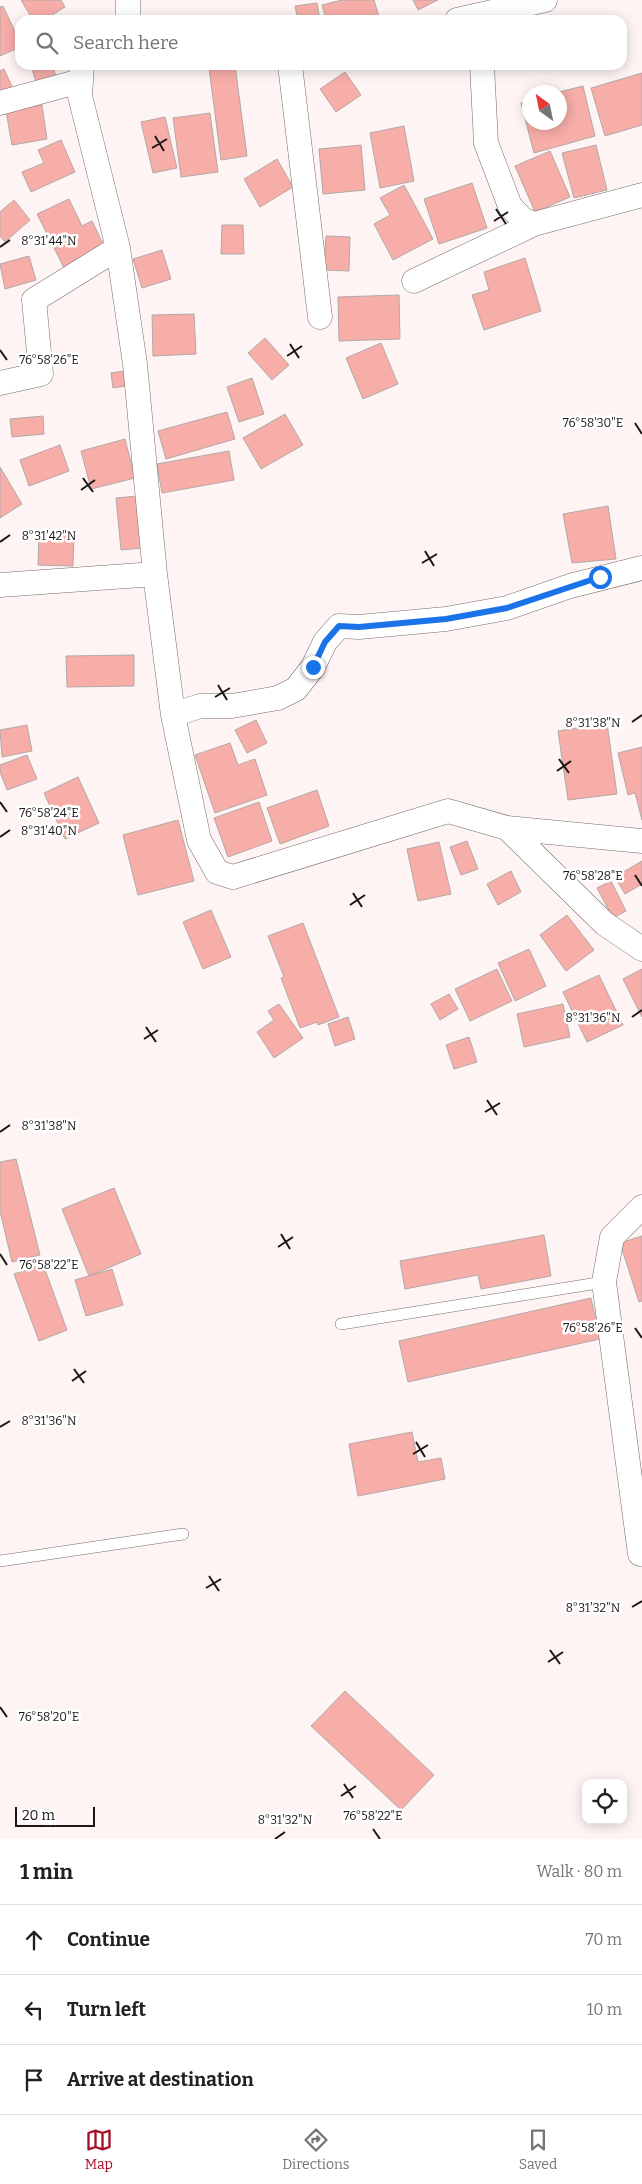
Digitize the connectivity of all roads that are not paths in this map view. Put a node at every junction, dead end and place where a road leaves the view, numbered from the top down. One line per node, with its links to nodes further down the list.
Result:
1 (128, 0): 3 (street)
2 (545, 0): 4 (street)
3 (128, 15)
4 (479, 15)
5 (291, 70): 13 (street)
6 (482, 70): 10 (street)
7 (81, 73): 8 (street); 11 (street)
8 (0, 103)
9 (642, 195): 10 (street)
10 (534, 224): 12 (street)
11 (118, 248): 14 (street); 16 (street)
12 (414, 281)
13 (320, 317)
14 (0, 383)
15 (642, 568): 18 (street)
16 (155, 574): 17 (street); 18 (street)
17 (0, 585)
18 (173, 715): 19 (street)
19 (507, 828): 20 (street); 21 (street)
20 (642, 841)
21 (642, 949)
22 (642, 1207): 23 (street)
23 (604, 1282): 24 (lane); 26 (street)
24 (341, 1324)
25 (183, 1534): 27 (lane)
26 (640, 1554)
27 (0, 1561)

